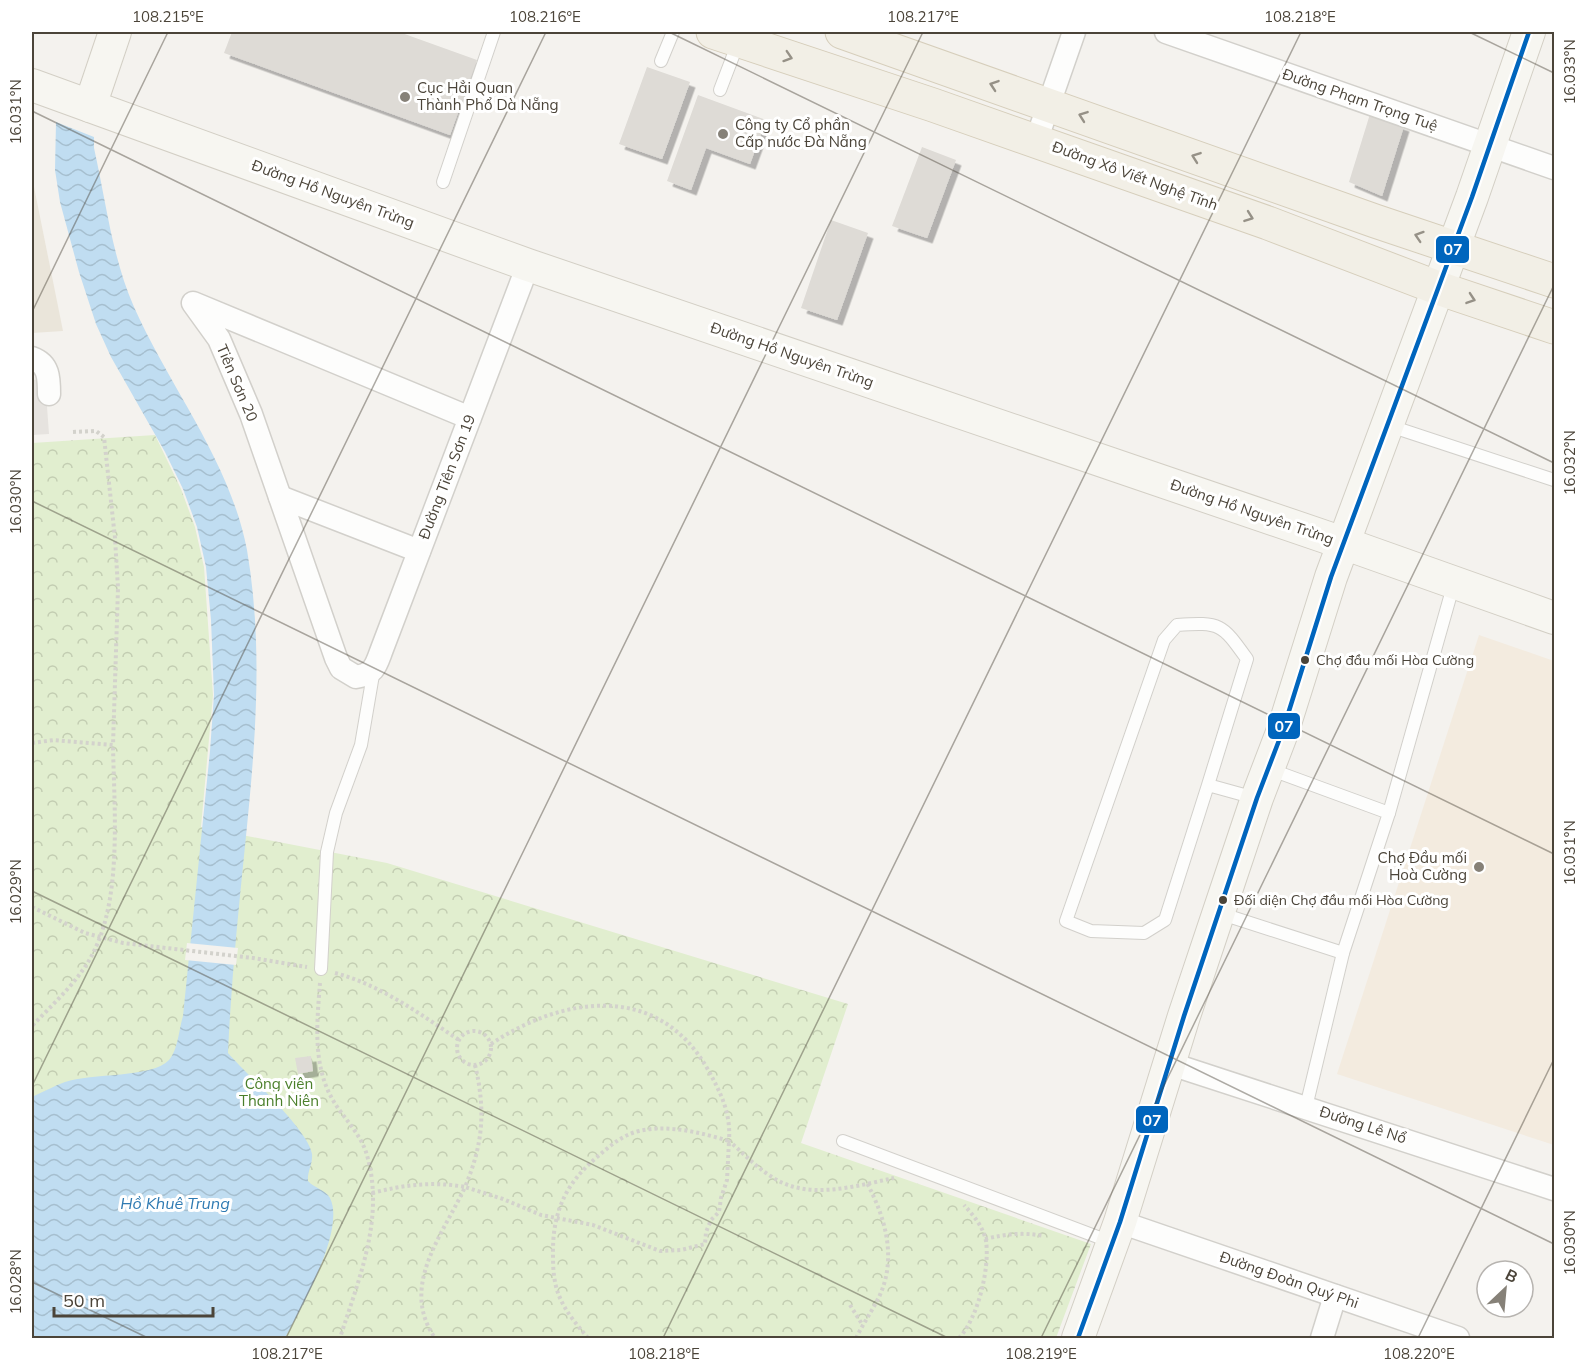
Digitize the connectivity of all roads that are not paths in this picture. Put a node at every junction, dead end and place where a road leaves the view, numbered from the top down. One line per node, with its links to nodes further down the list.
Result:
1 (114, 32): 13 (street)
2 (494, 32): 17 (lane)
3 (673, 32): 9 (lane)
4 (842, 32): 12 (main road, one-way to 4)
5 (1074, 32): 12 (street)
6 (1166, 32): 15 (street, Đường Phạm Trọng Tuệ)
7 (1529, 32): 15 (street)
8 (726, 36): 11 (lane); 14 (main road, Đường Xô Viết Nghệ Tĩnh, one-way to 14)
9 (662, 61)
10 (32, 85): 13 (street, Đường Hồ Nguyên Trừng)
11 (720, 90)
12 (1050, 104): 14 (street); 18 (main road, one-way to 12)
13 (90, 106): 19 (street, Đường Hồ Nguyên Trừng)
14 (1036, 141): 21 (main road, Đường Xô Viết Nghệ Tĩnh, one-way to 21)
15 (1489, 146): 16 (street, Đường Phạm Trọng Tuệ); 18 (street)
16 (1554, 168)
17 (443, 182)
18 (1453, 247): 20 (main road); 21 (street)
19 (528, 265): 25 (street, Đường Tiên Sơn 19); 29 (street, Đường Hồ Nguyên Trừng)
20 (1554, 281)
21 (1438, 288): 22 (main road, Đường Xô Viết Nghệ Tĩnh, one-way to 22); 26 (street)
22 (1554, 327)
23 (32, 358): 24 (street)
24 (50, 394)
25 (470, 418): 28 (street, Tiên Sơn 20); 30 (street, Đường Tiên Sơn 19)
26 (1386, 424): 27 (lane); 29 (street)
27 (1554, 480)
28 (280, 497): 30 (street); 33 (street, Tiên Sơn 20)
29 (1343, 543): 31 (street, Đường Hồ Nguyên Trừng); 34 (street)
30 (419, 551): 33 (street, Đường Tiên Sơn 19)
31 (1454, 582): 32 (street, Đường Hồ Nguyên Trừng); 37 (lane)
32 (1554, 618)
33 (365, 673): 40 (lane)
34 (1269, 769): 36 (street); 37 (lane)
35 (1208, 785): 35 (lane); 36 (lane)
36 (1257, 798): 38 (street)
37 (1389, 813): 39 (lane)
38 (1218, 912): 39 (lane); 41 (street)
39 (1343, 953): 42 (lane)
40 (321, 969)
41 (1171, 1064): 42 (street, Đường Lê Nổ); 45 (street)
42 (1306, 1107): 44 (street, Đường Lê Nổ)
43 (843, 1141): 45 (lane)
44 (1554, 1189)
45 (1115, 1232): 46 (street, Đường Đoàn Quý Phi); 47 (street)
46 (1335, 1296): 48 (street); 49 (street, Đường Đoàn Quý Phi)
47 (1077, 1338)
48 (1322, 1338)
49 (1458, 1338)

